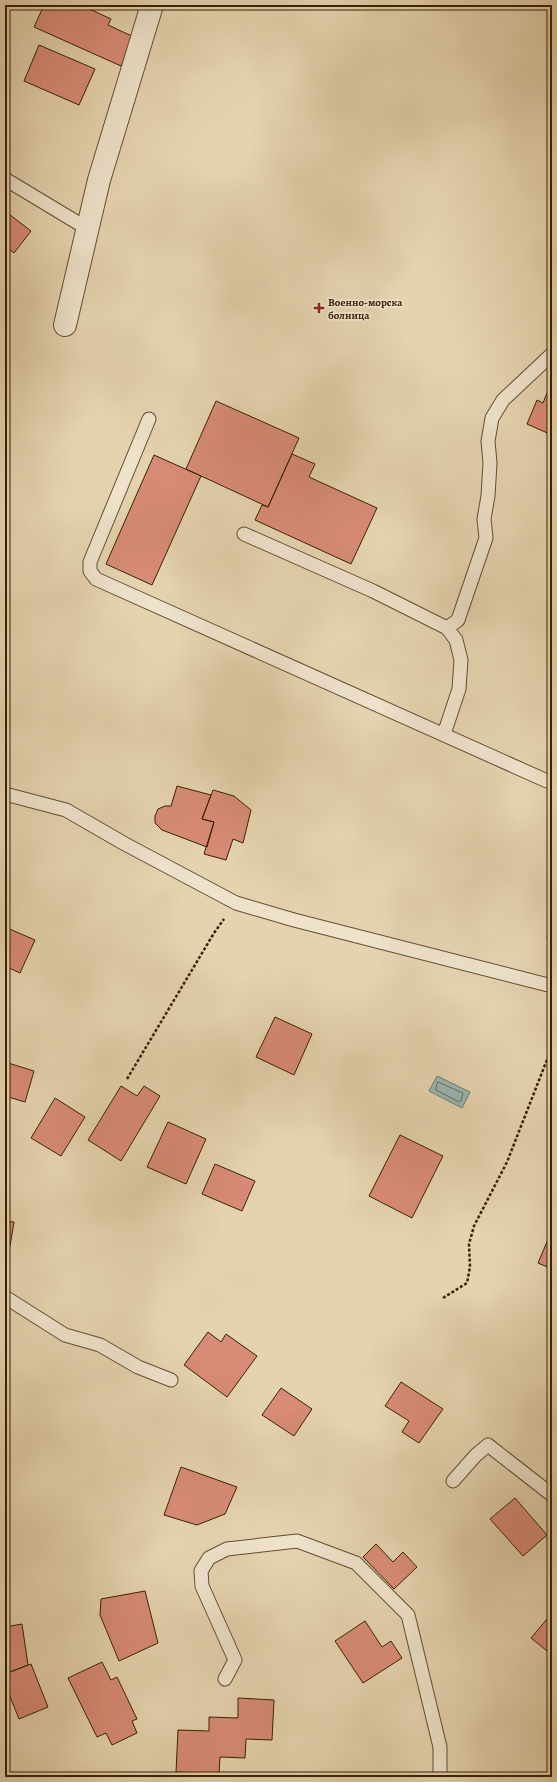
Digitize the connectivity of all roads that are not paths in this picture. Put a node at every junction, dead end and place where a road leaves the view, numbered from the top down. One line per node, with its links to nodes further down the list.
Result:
1 (152, 5): 3 (street)
2 (5, 179): 3 (lane)
3 (88, 229): 4 (street)
4 (65, 325)
5 (552, 354): 8 (lane)
6 (149, 419): 9 (lane)
7 (244, 534): 8 (lane)
8 (447, 628): 9 (lane)
9 (444, 734): 10 (lane)
10 (552, 781)
11 (5, 794): 12 (lane)
12 (552, 986)
13 (5, 1297): 14 (lane)
14 (171, 1380)
15 (453, 1481): 16 (lane)
16 (552, 1495)
17 (225, 1679): 18 (lane)
18 (440, 1777)

